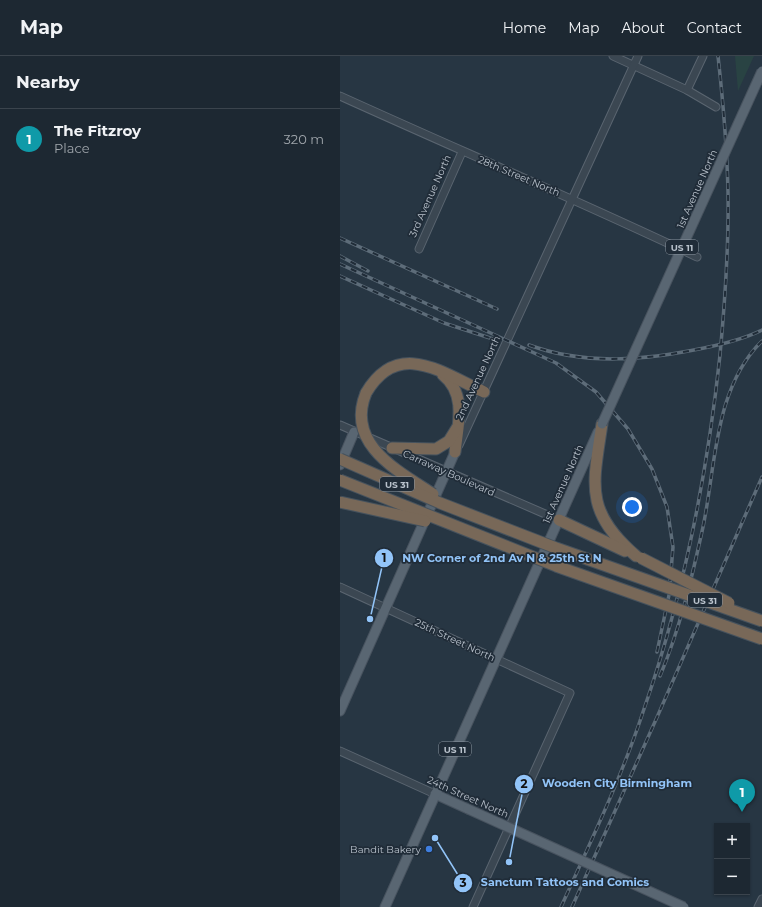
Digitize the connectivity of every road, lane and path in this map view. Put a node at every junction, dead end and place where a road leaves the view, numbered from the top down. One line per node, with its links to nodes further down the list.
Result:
1 (612, 56): 4 (street)
2 (638, 56): 4 (street, 2nd Avenue North)
3 (703, 56): 6 (street)
4 (634, 66): 6 (street); 10 (street, 2nd Avenue North)
5 (762, 71): 15 (main road, 1st Avenue North / US 11, bridge)
6 (688, 90): 8 (street)
7 (340, 96): 9 (street, 28th Street North)
8 (716, 107)
9 (462, 152): 10 (street, 28th Street North); 11 (street, 3rd Avenue North)
10 (573, 199): 12 (street, 28th Street North); 14 (street, 2nd Avenue North)
11 (419, 248)
12 (697, 257)
13 (437, 370): 14 (highway); 17 (highway); 27 (highway, bridge)
14 (484, 392): 21 (street, 2nd Avenue North)
15 (602, 424): 20 (highway)
16 (340, 425): 18 (street, Carraway Boulevard)
17 (457, 428): 19 (highway); 21 (highway)
18 (354, 432): 19 (street, Carraway Boulevard); 23 (main road)
19 (392, 448): 24 (street, Carraway Boulevard)
20 (594, 451): 28 (main road, 1st Avenue North / US 11); 30 (highway)
21 (455, 452): 24 (main road, 2nd Avenue North)
22 (340, 459): 27 (highway, US 31, bridge)
23 (340, 465)
24 (446, 471): 28 (street, Carraway Boulevard); 32 (main road, 2nd Avenue North)
25 (340, 480): 29 (highway, US 31, bridge)
26 (340, 502): 29 (highway, bridge)
27 (454, 508): 33 (highway, US 31, bridge)
28 (559, 520): 30 (highway); 35 (main road, 1st Avenue North / US 11)
29 (463, 530): 34 (highway, US 31, bridge)
30 (638, 557): 33 (highway, bridge)
31 (340, 587): 32 (street, 25th Street North)
32 (387, 609): 35 (street, 25th Street North); 36 (main road, 2nd Avenue North)
33 (762, 620)
34 (762, 639)
35 (496, 659): 38 (main road, 1st Avenue North / US 11); 41 (street, 25th Street North)
36 (340, 711)
37 (340, 751): 38 (street, 24th Street North)
38 (435, 794): 40 (main road, 1st Avenue North / US 11); 42 (main road, 24th Street North, bridge)
39 (762, 899): 43 (street)
40 (385, 907)
41 (472, 907)
42 (684, 907)
43 (758, 907)

